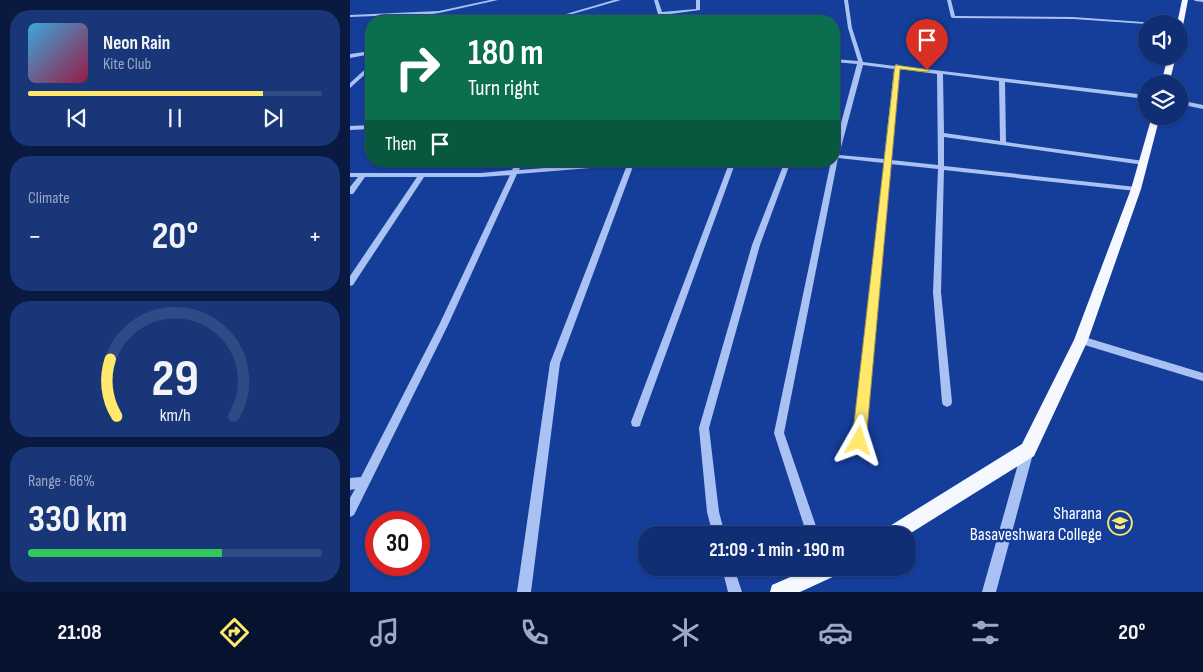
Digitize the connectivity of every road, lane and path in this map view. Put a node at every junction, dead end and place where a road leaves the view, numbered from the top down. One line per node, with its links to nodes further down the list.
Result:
1 (496, 0): 10 (street)
2 (619, 0): 15 (street)
3 (656, 0): 11 (street)
4 (698, 0): 11 (street)
5 (846, 0): 22 (street)
6 (949, 0): 18 (street)
7 (1185, 0): 16 (main road)
8 (1196, 0): 9 (street)
9 (1203, 1)
10 (430, 13): 13 (street); 14 (street)
11 (660, 14)
12 (365, 15): 17 (street)
13 (377, 15)
14 (428, 15)
15 (565, 15)
16 (1182, 15)
17 (350, 16)
18 (1138, 22)
19 (365, 54): 20 (street)
20 (350, 56)
21 (840, 60): 22 (street)
22 (861, 62): 23 (street); 34 (street)
23 (897, 66): 25 (street); 38 (street)
24 (365, 72): 27 (street)
25 (940, 72): 26 (street); 35 (street)
26 (1002, 78): 28 (street); 36 (street)
27 (350, 86)
28 (1138, 95)
29 (1188, 104): 30 (street)
30 (1203, 107)
31 (1154, 125): 39 (main road)
32 (365, 127): 33 (street)
33 (350, 128)
34 (840, 135)
35 (941, 135): 36 (street); 46 (street)
36 (1003, 144): 39 (street)
37 (840, 157): 38 (street)
38 (886, 162): 46 (street); 58 (street)
39 (1144, 163): 51 (main road)
40 (517, 167): 47 (street)
41 (578, 167): 47 (street)
42 (630, 167): 68 (street)
43 (731, 167): 57 (street)
44 (786, 167): 63 (street)
45 (832, 167): 64 (street)
46 (941, 170): 51 (street); 56 (street)
47 (514, 173): 50 (street); 60 (street)
48 (364, 174): 49 (street); 50 (street); 52 (street)
49 (350, 175)
50 (422, 175): 53 (street)
51 (1136, 189): 54 (main road)
52 (350, 192)
53 (350, 283)
54 (1081, 340): 55 (street); 59 (main road)
55 (1203, 377)
56 (947, 402)
57 (636, 422)
58 (859, 441)
59 (1028, 450): 65 (main road); 71 (street)
60 (364, 483): 61 (street); 62 (street)
61 (350, 484)
62 (350, 511)
63 (717, 526)
64 (810, 526)
65 (906, 526)
66 (730, 576): 69 (street)
67 (810, 576): 70 (main road)
68 (524, 592)
69 (735, 592)
70 (779, 592)
71 (989, 592)

